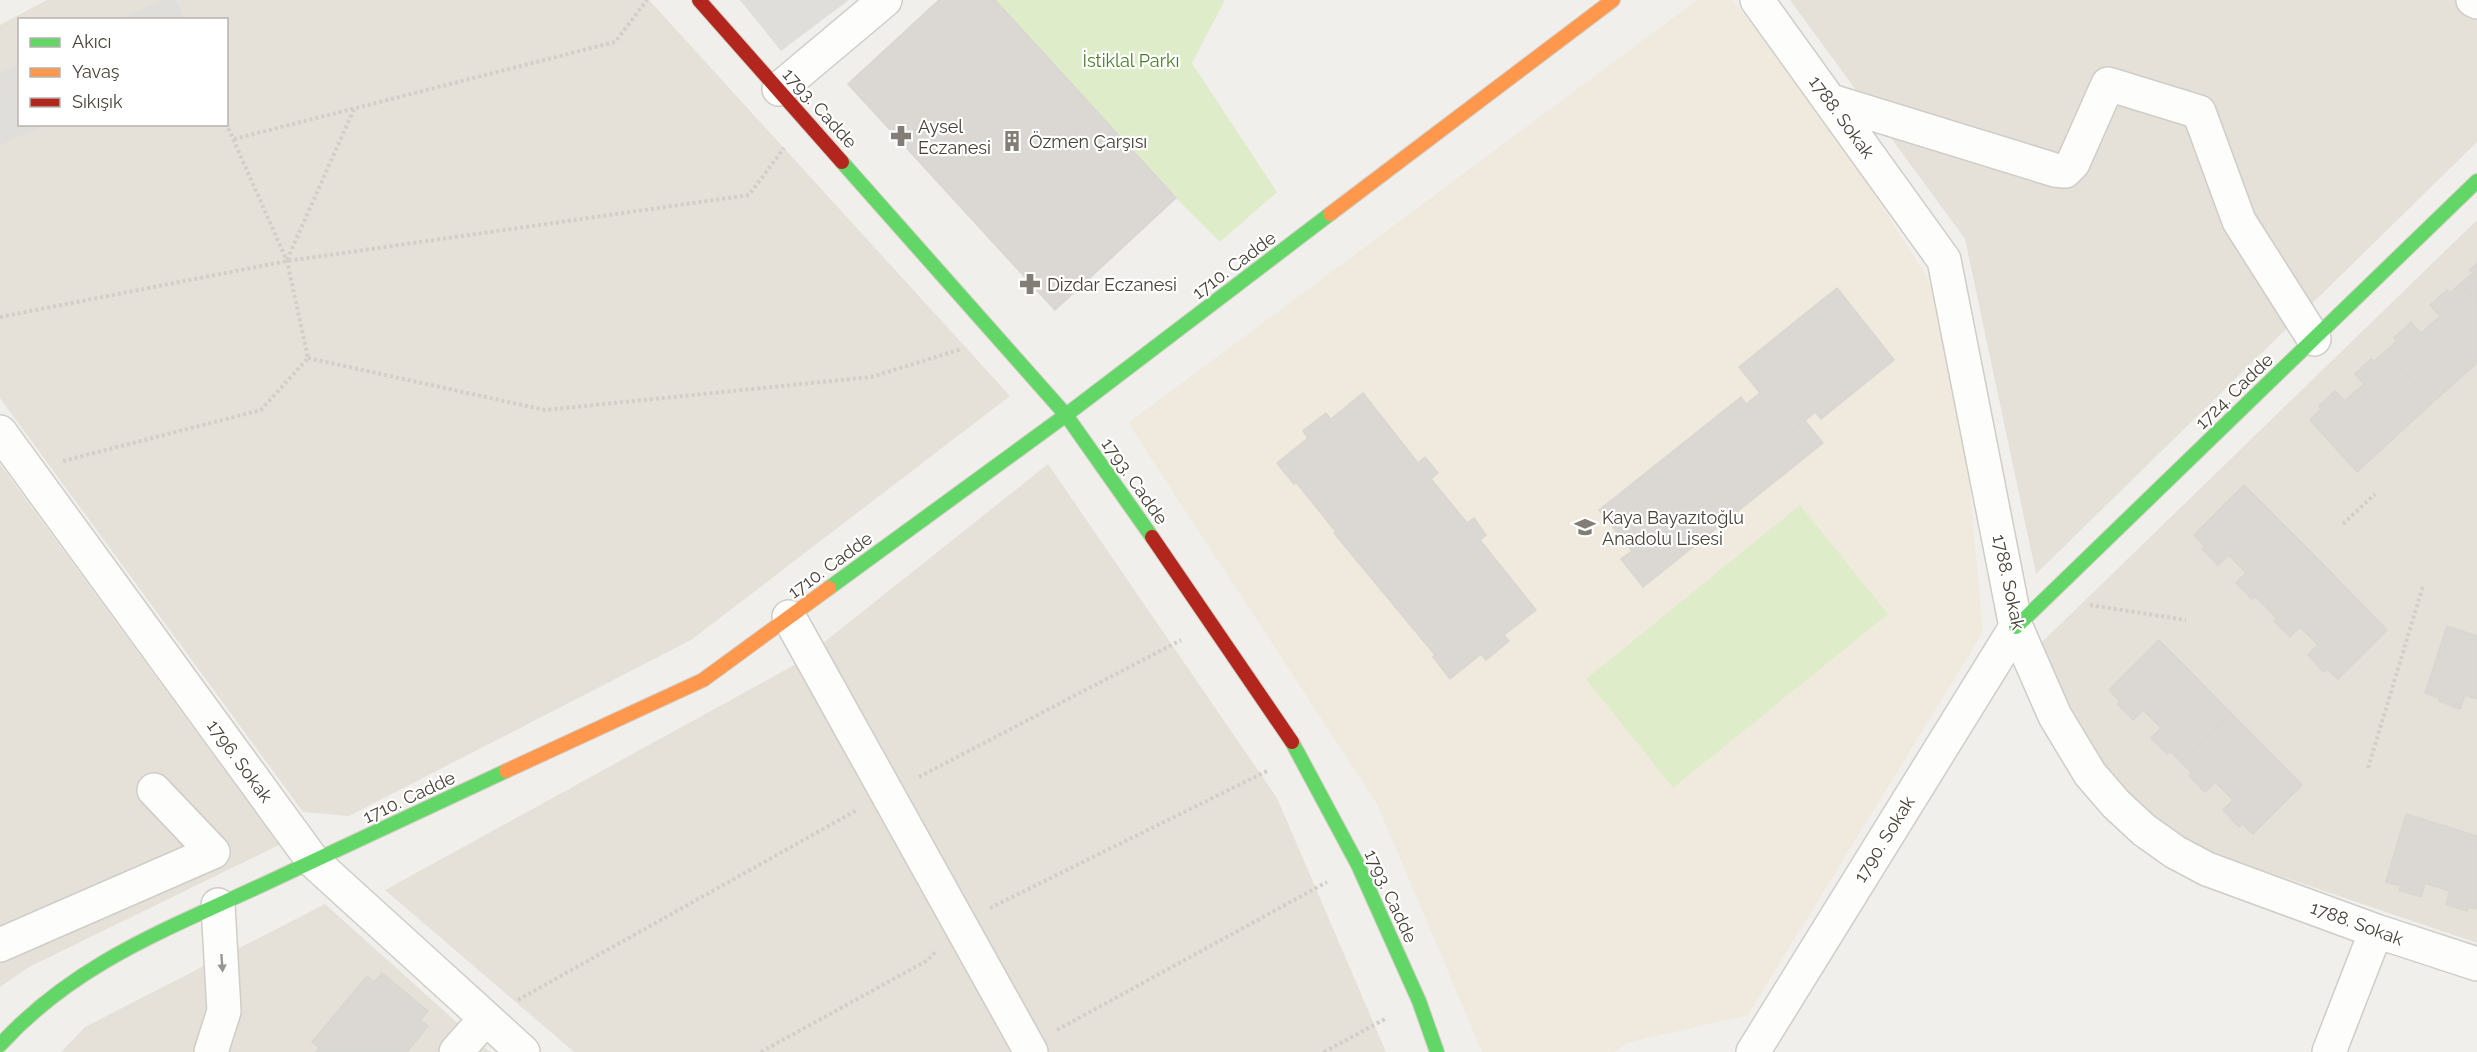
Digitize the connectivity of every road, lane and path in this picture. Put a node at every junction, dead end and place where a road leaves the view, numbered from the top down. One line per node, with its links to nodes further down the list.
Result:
1 (647, 0): 8 (path)
2 (699, 0): 6 (street, 1793. Cadde)
3 (885, 0): 6 (street)
4 (1613, 0): 18 (street, 1710. Cadde)
5 (1756, 0): 7 (street, 1788. Sokak)
6 (779, 89): 9 (street, 1793. Cadde)
7 (1831, 101): 16 (street); 28 (street, 1788. Sokak)
8 (354, 108): 11 (path); 13 (path)
9 (806, 120): 13 (path); 15 (street, 1793. Cadde)
10 (228, 126): 11 (path)
11 (234, 139): 13 (path)
12 (2477, 182): 16 (street, 1724. Cadde)
13 (287, 261): 14 (path); 17 (path)
14 (0, 317)
15 (999, 338): 17 (path); 18 (street, 1793. Cadde)
16 (2314, 339): 24 (street, 1724. Cadde)
17 (308, 358): 20 (path)
18 (1066, 415): 25 (street, 1710. Cadde); 27 (street, 1793. Cadde)
19 (0, 432): 20 (street, 1796. Sokak)
20 (28, 470): 33 (street, 1796. Sokak)
21 (2375, 494): 22 (path)
22 (2343, 524)
23 (2423, 586): 30 (path)
24 (2045, 598): 26 (path); 28 (street, 1724. Cadde)
25 (789, 617): 32 (street); 33 (street, 1710. Cadde)
26 (2186, 620)
27 (1213, 624): 29 (street, 1793. Cadde); 32 (path)
28 (2016, 627): 37 (street, 1788. Sokak); 50 (street, 1790. Sokak)
29 (1300, 754): 34 (street, 1793. Cadde); 36 (path)
30 (2368, 768)
31 (154, 790): 38 (street)
32 (887, 793): 36 (street); 41 (path)
33 (313, 861): 35 (street, 1710. Cadde); 41 (street, 1796. Sokak)
34 (1358, 866): 40 (street, 1793. Cadde); 43 (path)
35 (218, 905): 42 (street, 1710. Cadde); 44 (street, one-way to 44)
36 (960, 923): 43 (street); 47 (path)
37 (2376, 931): 39 (street, 1788. Sokak); 51 (street)
38 (0, 945)
39 (2477, 964)
40 (1419, 1002): 48 (path); 49 (street, 1793. Cadde)
41 (486, 1018): 45 (street); 46 (street, 1796. Sokak)
42 (0, 1045)
43 (1029, 1049)
44 (211, 1052)
45 (456, 1052)
46 (523, 1052)
47 (761, 1052)
48 (1324, 1052)
49 (1437, 1052)
50 (1753, 1052)
51 (2329, 1052)

